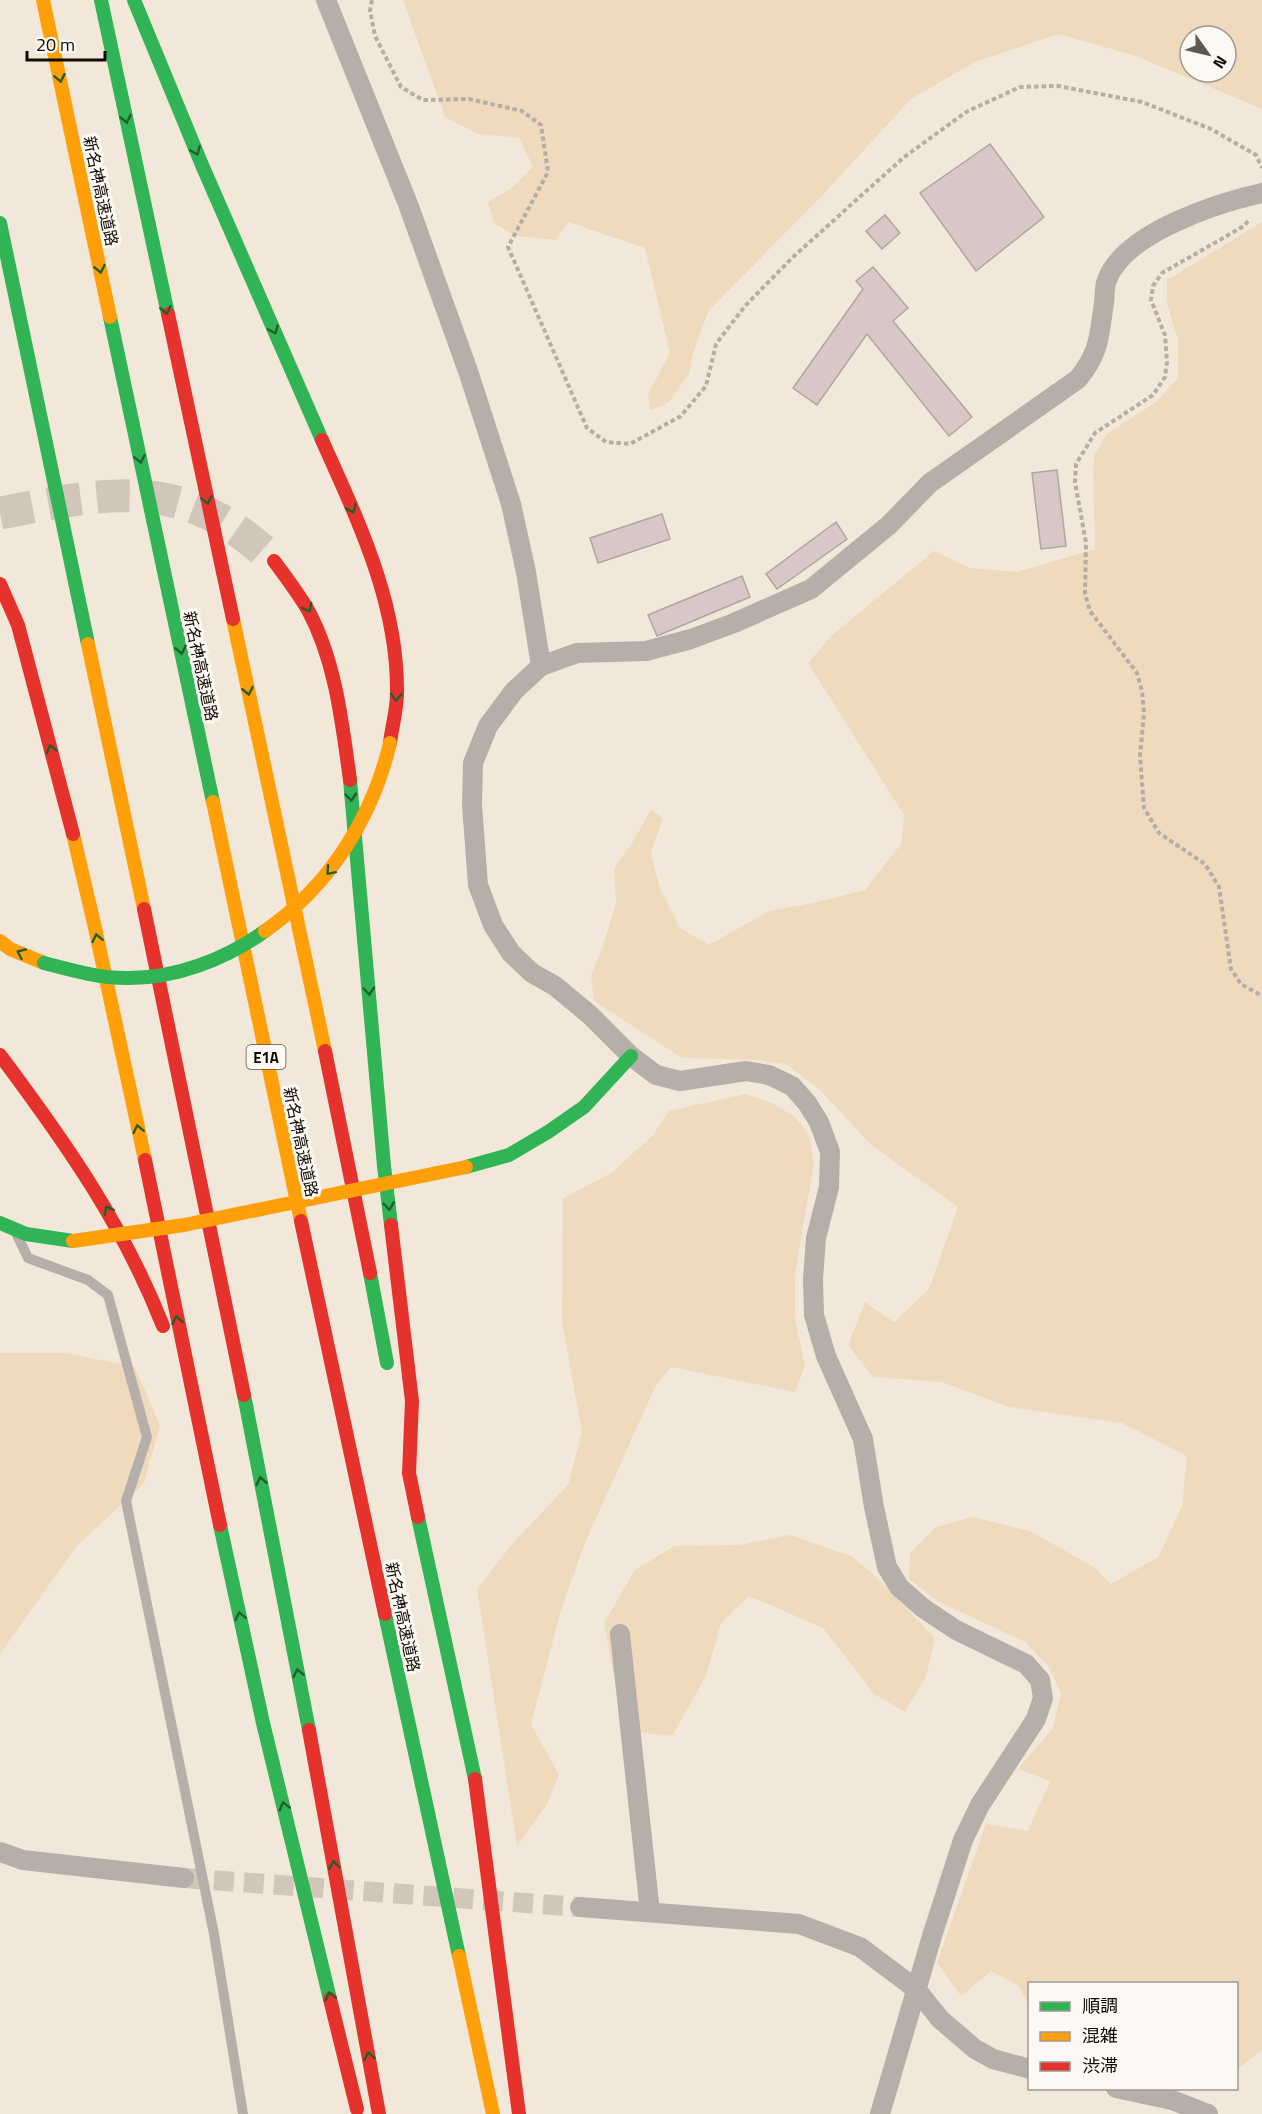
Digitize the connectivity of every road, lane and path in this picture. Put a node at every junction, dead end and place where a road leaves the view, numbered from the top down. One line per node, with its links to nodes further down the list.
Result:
1 (44, 0): 34 (main road, 新名神高速道路 / E1A, one-way to 34)
2 (101, 0): 19 (main road, one-way to 19)
3 (134, 0): 13 (main road, one-way to 13, bridge)
4 (326, 0): 12 (street)
5 (372, 0): 6 (path)
6 (1262, 168)
7 (1262, 193): 12 (street)
8 (1250, 219): 14 (path)
9 (0, 223): 33 (main road, one-way to 9)
10 (274, 561): 21 (main road, one-way to 21)
11 (0, 584): 22 (main road, one-way to 11)
12 (541, 666): 16 (street)
13 (0, 941)
14 (1262, 996)
15 (0, 1055): 22 (main road, one-way to 15)
16 (631, 1056): 18 (main road, bridge); 28 (street)
17 (0, 1222): 18 (main road)
18 (16, 1232): 31 (lane)
19 (391, 1380)
20 (397, 1413): 21 (main road)
21 (409, 1473): 35 (main road)
22 (210, 1480): 32 (main road, one-way to 22)
23 (620, 1634): 27 (street)
24 (0, 1852): 25 (street)
25 (184, 1878)
26 (580, 1907): 27 (street)
27 (650, 1912): 28 (street)
28 (916, 1989): 29 (street); 36 (street)
29 (1028, 2069)
30 (1125, 2090): 37 (street)
31 (243, 2114)
32 (358, 2114)
33 (379, 2114)
34 (493, 2114)
35 (519, 2114)
36 (880, 2114)
37 (1208, 2114)

